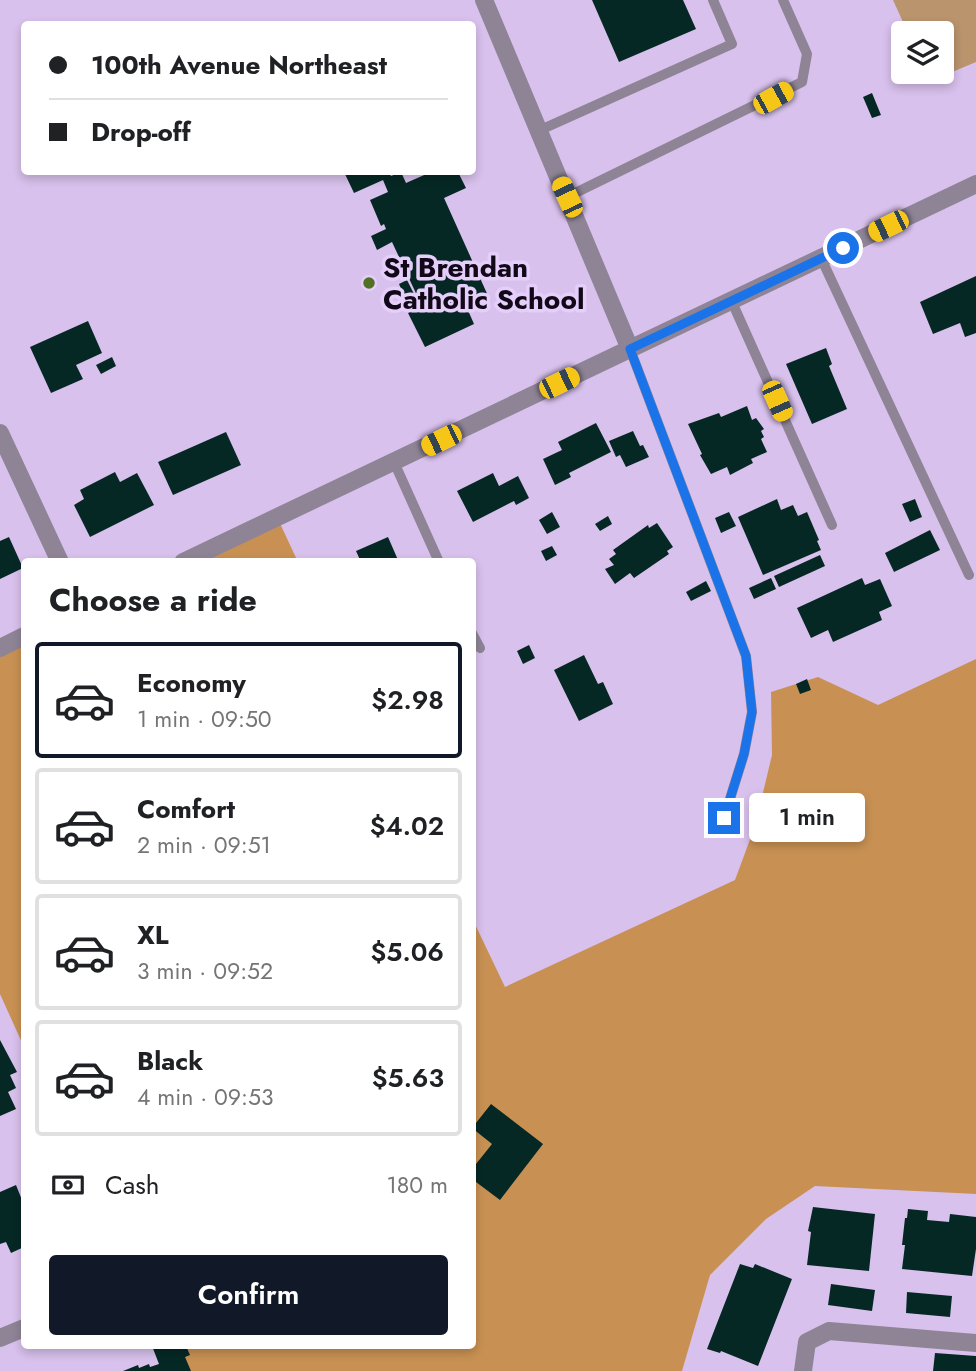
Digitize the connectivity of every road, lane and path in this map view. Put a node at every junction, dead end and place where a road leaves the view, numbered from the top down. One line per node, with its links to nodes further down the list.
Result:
1 (484, 0): 4 (street)
2 (713, 0): 4 (lane)
3 (783, 0): 6 (lane)
4 (538, 131): 6 (street)
5 (976, 184): 7 (street)
6 (567, 197): 9 (street)
7 (821, 258): 8 (street); 16 (lane)
8 (732, 302): 9 (street); 12 (lane)
9 (630, 349): 11 (street); 21 (lane)
10 (0, 433): 13 (street)
11 (394, 462): 14 (street); 15 (lane)
12 (832, 525)
13 (58, 558)
14 (191, 558)
15 (437, 558)
16 (969, 575)
17 (21, 638): 19 (street)
18 (476, 640): 20 (lane)
19 (0, 648)
20 (480, 648)
21 (724, 818)
22 (21, 1329): 23 (street)
23 (0, 1338)
24 (976, 1343): 25 (street)
25 (803, 1371)

